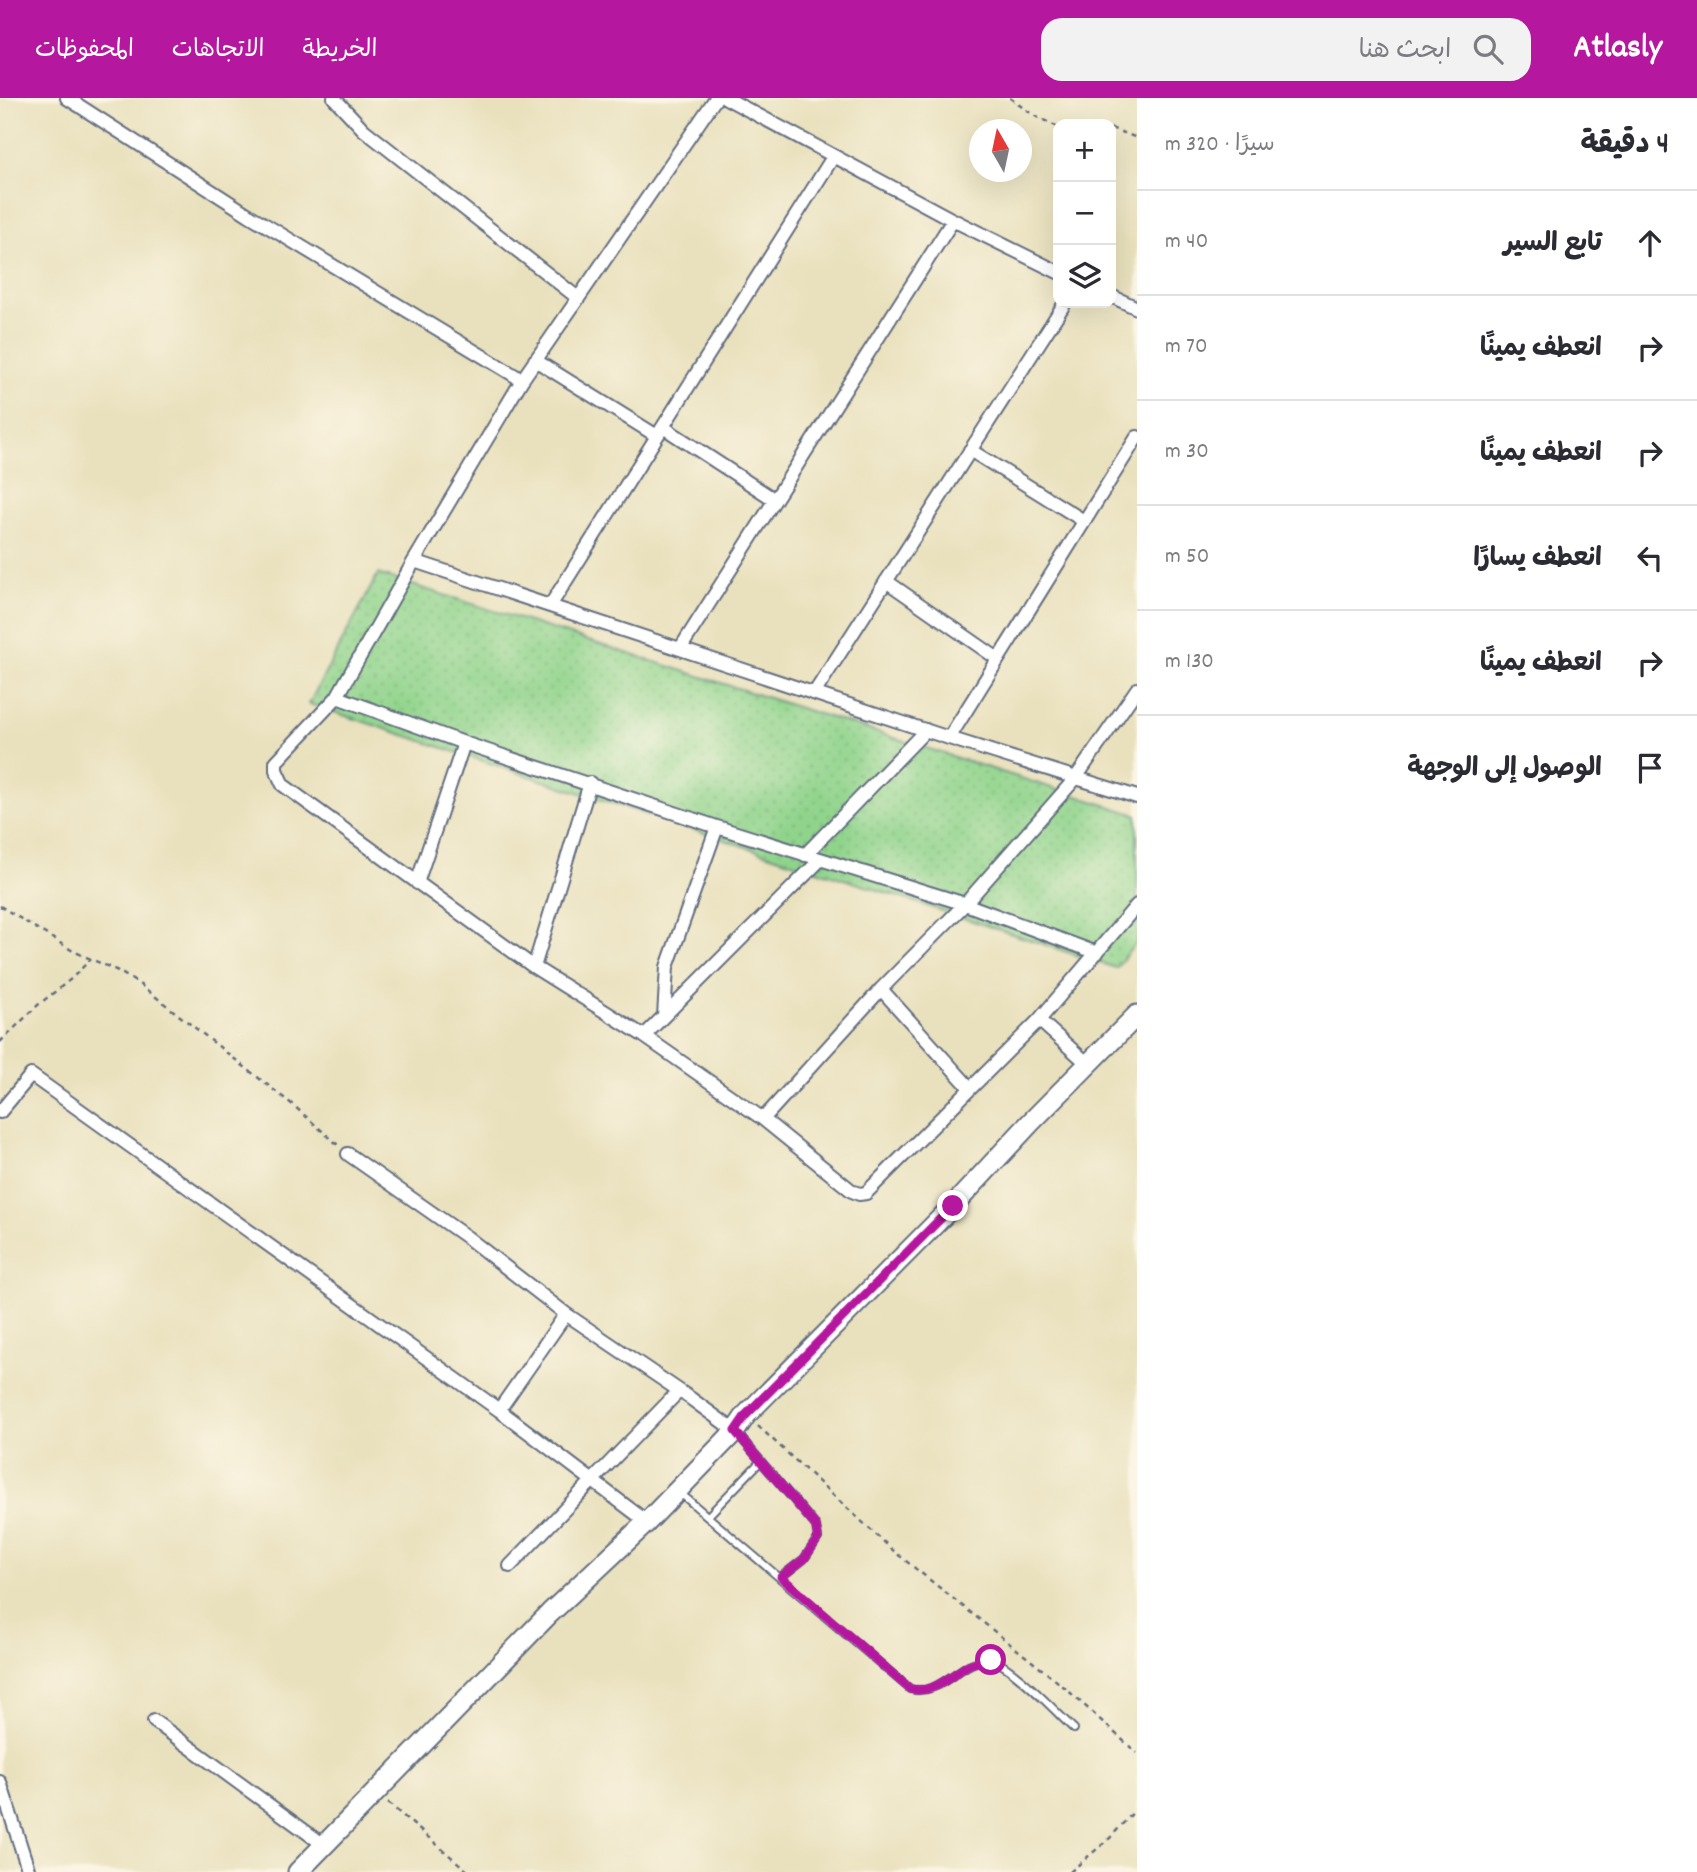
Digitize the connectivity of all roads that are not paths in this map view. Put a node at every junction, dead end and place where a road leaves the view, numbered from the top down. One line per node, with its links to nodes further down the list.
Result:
1 (67, 98): 13 (street)
2 (334, 98): 8 (street)
3 (716, 98): 8 (street)
4 (726, 98): 5 (street)
5 (833, 157): 6 (street); 14 (street)
6 (953, 220): 7 (street); 17 (street)
7 (1053, 270)
8 (579, 298): 12 (street)
9 (1116, 298): 11 (street)
10 (1062, 308): 16 (street)
11 (1137, 309)
12 (535, 360): 13 (street); 14 (street)
13 (522, 380): 19 (street)
14 (660, 432): 17 (street); 21 (street)
15 (1137, 437): 18 (street)
16 (970, 450): 18 (street); 20 (street)
17 (775, 500): 22 (street)
18 (1084, 521): 23 (street)
19 (414, 561): 21 (street); 26 (street)
20 (886, 581): 23 (street); 25 (street)
21 (550, 606): 22 (street)
22 (680, 649): 25 (street)
23 (998, 659): 28 (street)
24 (1137, 690): 30 (street)
25 (815, 692): 27 (street)
26 (337, 697): 29 (street); 36 (street)
27 (926, 730): 28 (street); 34 (street)
28 (949, 738): 30 (street)
29 (464, 743): 31 (street); 36 (street)
30 (1075, 779): 32 (street); 37 (street)
31 (590, 783): 33 (street); 40 (street)
32 (1137, 797)
33 (717, 827): 34 (street); 43 (street)
34 (805, 855): 35 (street)
35 (820, 860): 37 (street); 43 (street)
36 (417, 883): 40 (street)
37 (965, 904): 39 (street); 41 (street)
38 (1137, 905): 39 (street)
39 (1097, 953): 44 (street)
40 (534, 967): 45 (street)
41 (881, 989): 47 (street); 49 (street)
42 (1137, 1015): 46 (main road)
43 (664, 1016): 45 (street)
44 (1039, 1020): 46 (street); 47 (street)
45 (644, 1035): 49 (street)
46 (1088, 1064): 54 (main road)
47 (970, 1088): 49 (street)
48 (0, 1112): 53 (street)
49 (763, 1119)
50 (348, 1154): 51 (street)
51 (566, 1314): 52 (street); 53 (street)
52 (679, 1391): 54 (street); 56 (street)
53 (499, 1410): 56 (street)
54 (740, 1423): 55 (lane); 57 (main road)
55 (760, 1462): 58 (lane); 61 (lane)
56 (593, 1481): 59 (street); 60 (street)
57 (677, 1491): 58 (lane); 59 (main road)
58 (708, 1516): 61 (lane)
59 (647, 1522): 65 (main road)
60 (510, 1566)
61 (781, 1577): 63 (lane)
62 (154, 1721): 65 (street)
63 (1074, 1729)
64 (0, 1782): 66 (street)
65 (324, 1845): 67 (main road)
66 (29, 1872)
67 (298, 1872)

